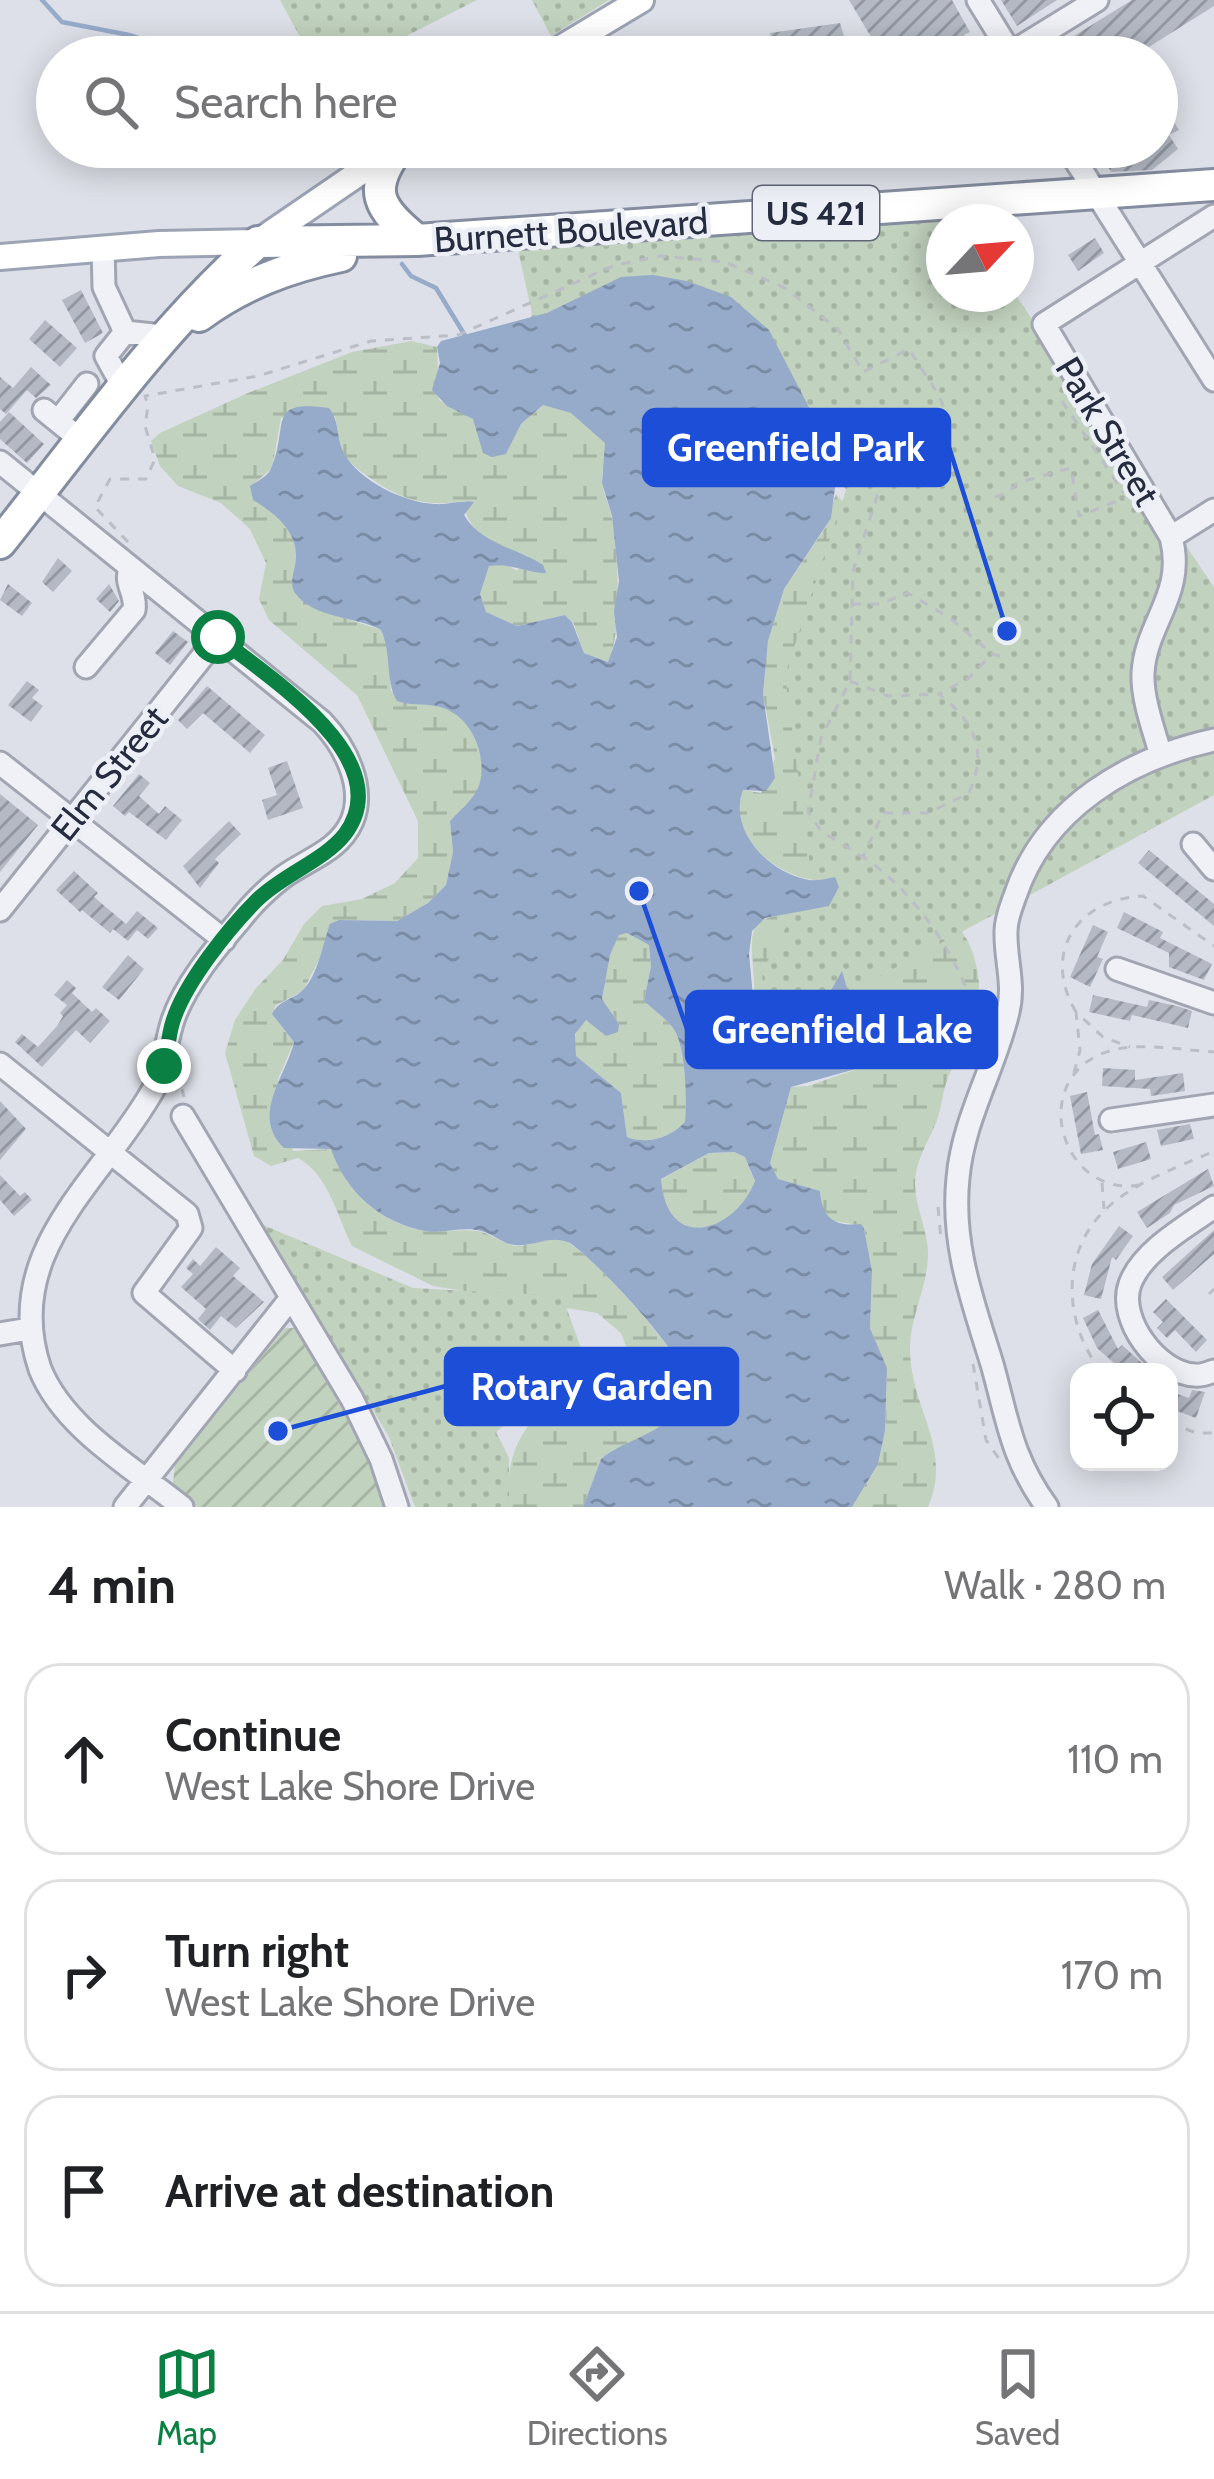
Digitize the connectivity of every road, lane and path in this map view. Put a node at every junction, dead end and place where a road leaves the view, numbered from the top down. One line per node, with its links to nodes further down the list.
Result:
1 (641, 0): 4 (main road)
2 (978, 0): 5 (street)
3 (1097, 0): 6 (street)
4 (581, 36)
5 (1000, 36)
6 (1041, 36)
7 (367, 168): 14 (main road)
8 (383, 168): 13 (highway)
9 (1080, 168): 11 (street)
10 (1214, 185): 11 (highway, Burnett Boulevard / US 421)
11 (1096, 195): 13 (highway, Burnett Boulevard / US 421); 17 (street)
12 (1214, 216): 17 (street)
13 (417, 240): 14 (highway, Burnett Boulevard / US 421); 19 (highway)
14 (258, 242): 15 (main road, Burnett Boulevard); 19 (highway)
15 (103, 248): 16 (main road, Burnett Boulevard); 18 (street)
16 (0, 257)
17 (1143, 264): 20 (street); 28 (street, Park Street)
18 (125, 332): 19 (street); 21 (street)
19 (157, 343): 21 (highway)
20 (1212, 373)
21 (100, 387): 25 (highway)
22 (161, 394): 31 (path)
23 (1062, 401): 26 (path)
24 (0, 462): 25 (street)
25 (40, 493): 29 (highway); 30 (street)
26 (995, 497)
27 (1214, 510): 28 (street)
28 (1171, 536): 40 (street)
29 (0, 543)
30 (130, 568): 32 (street); 35 (street)
31 (849, 611): 33 (path); 36 (path)
32 (218, 637): 42 (street, Elm Street); 47 (street)
33 (992, 654): 34 (path); 37 (path)
34 (1008, 658)
35 (86, 667)
36 (850, 680): 37 (path); 44 (path)
37 (939, 694): 44 (path)
38 (1214, 740): 40 (street)
39 (1214, 751): 40 (street)
40 (1160, 756): 80 (street)
41 (0, 764): 42 (street)
42 (71, 820): 46 (street, Elm Street); 47 (street)
43 (1193, 844): 45 (street)
44 (862, 857): 52 (path)
45 (1214, 869)
46 (0, 910)
47 (224, 940): 61 (street)
48 (1214, 946): 51 (path)
49 (1117, 969): 50 (street)
50 (1214, 1003)
51 (1076, 1012): 53 (path); 56 (path)
52 (982, 1041)
53 (1132, 1048): 54 (path); 56 (path)
54 (1214, 1052)
55 (0, 1064): 61 (street)
56 (1073, 1077): 62 (path)
57 (1214, 1105): 59 (street)
58 (183, 1117): 68 (street)
59 (1111, 1120)
60 (1214, 1151): 63 (path)
61 (110, 1153): 69 (street); 72 (street)
62 (1102, 1181): 63 (path); 65 (path)
63 (1139, 1185): 65 (path)
64 (1214, 1207): 73 (street)
65 (1104, 1210): 71 (path)
66 (1214, 1289): 67 (path)
67 (1209, 1294)
68 (291, 1298): 72 (street); 79 (street)
69 (29, 1330): 70 (street); 76 (street)
70 (0, 1334)
71 (1096, 1363)
72 (235, 1371): 76 (street)
73 (1214, 1371)
74 (1178, 1426): 75 (path)
75 (1214, 1433)
76 (148, 1479): 77 (street); 78 (street)
77 (125, 1507)
78 (182, 1507)
79 (397, 1507)
80 (1047, 1507)

